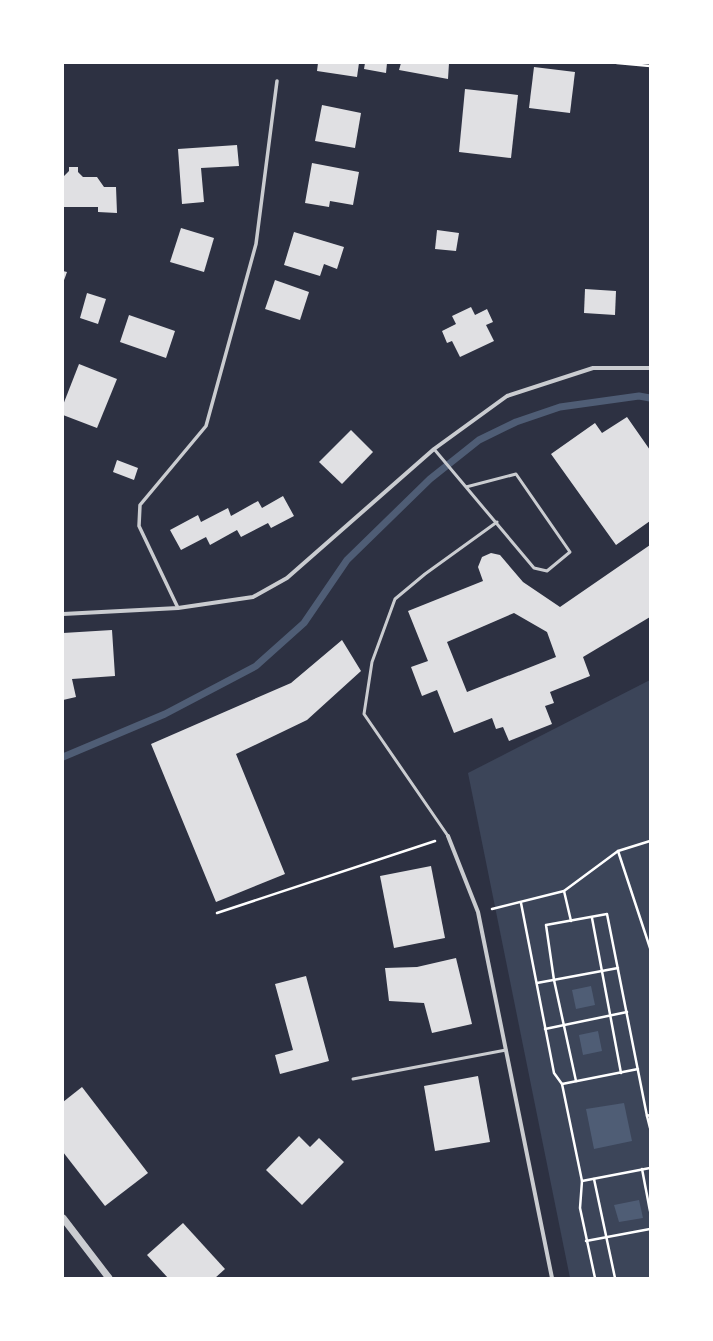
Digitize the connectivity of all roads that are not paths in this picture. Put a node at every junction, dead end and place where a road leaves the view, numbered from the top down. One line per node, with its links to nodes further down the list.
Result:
1 (277, 80): 6 (street)
2 (650, 368): 3 (street)
3 (434, 449): 4 (lane); 6 (street)
4 (466, 487): 5 (lane); 5 (lane)
5 (497, 522): 8 (lane)
6 (178, 608): 7 (street)
7 (63, 614)
8 (448, 836): 9 (street)
9 (506, 1050): 10 (lane); 13 (street)
10 (353, 1078)
11 (63, 1218): 12 (street)
12 (109, 1278)
13 (552, 1278)

